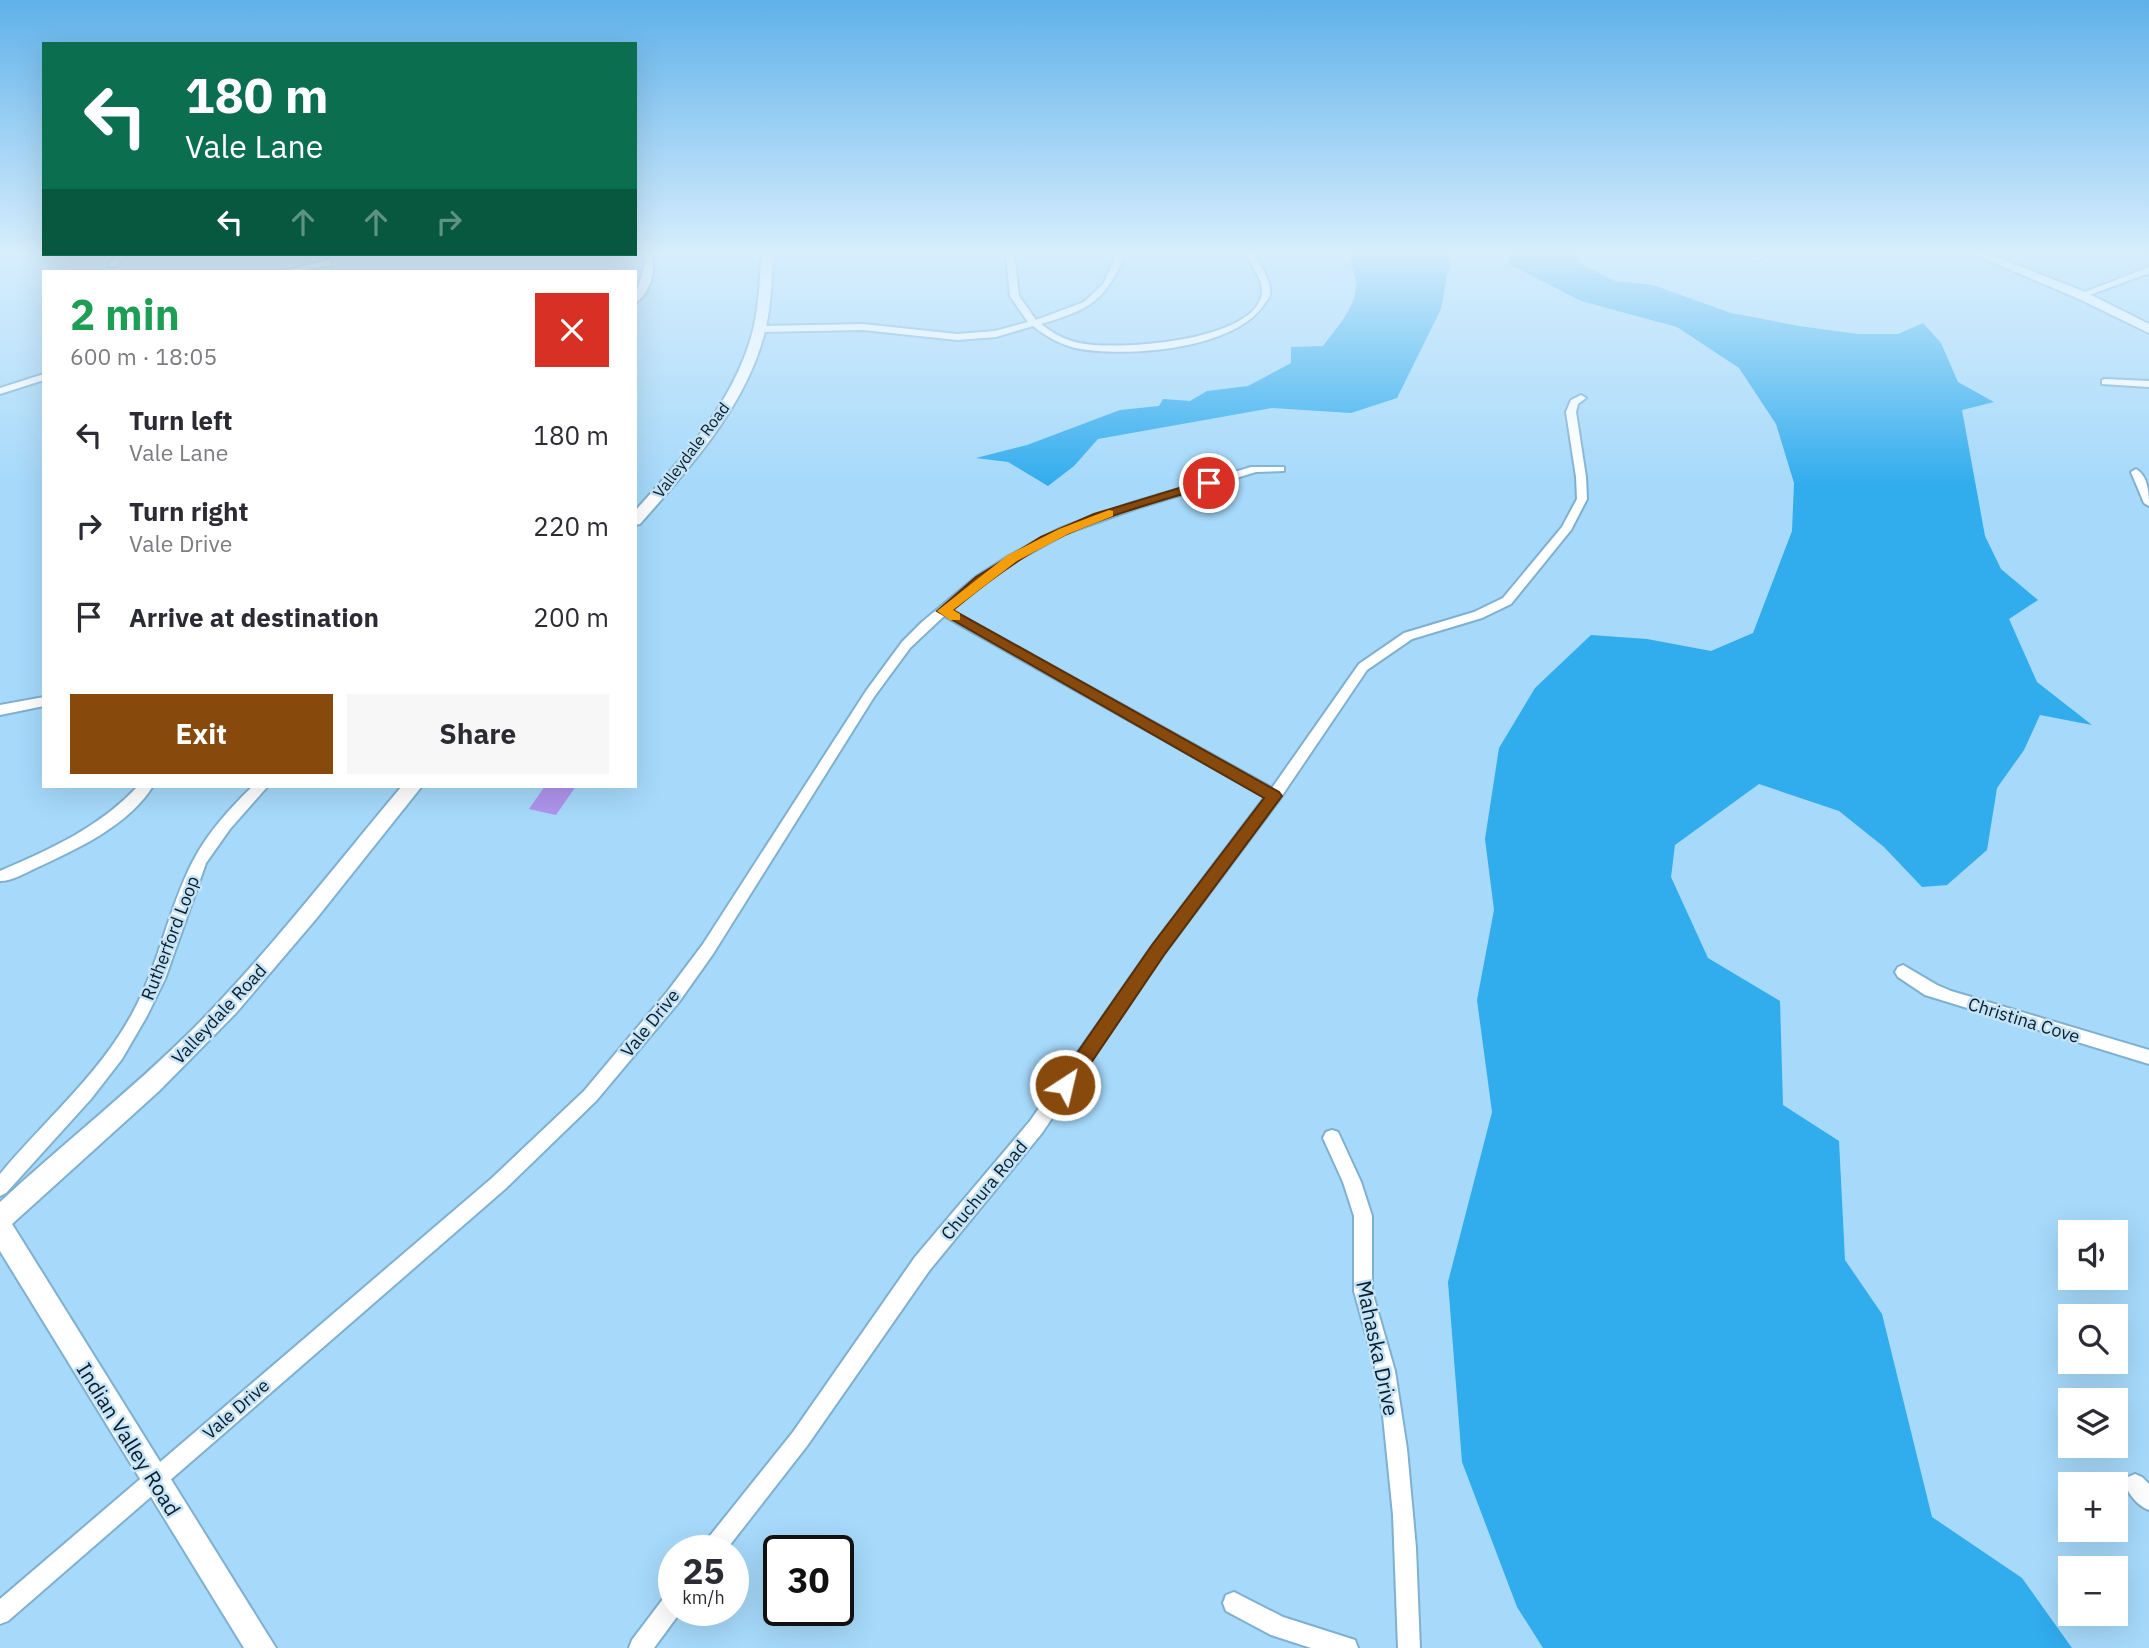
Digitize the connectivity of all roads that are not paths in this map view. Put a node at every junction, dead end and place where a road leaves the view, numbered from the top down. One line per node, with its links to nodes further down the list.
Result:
1 (758, 331): 14 (main road, Valleydale Road)
2 (900, 331): 3 (street)
3 (1007, 331)
4 (1045, 331): 5 (street)
5 (1223, 331)
6 (42, 378): 9 (street)
7 (2105, 382): 8 (street)
8 (2149, 384)
9 (0, 391)
10 (1581, 398): 21 (street, Chuchura Road)
11 (1280, 469): 15 (street, Vale Drive)
12 (2136, 472): 13 (street)
13 (2149, 503)
14 (637, 520)
15 (944, 611): 21 (street); 29 (street, Vale Drive)
16 (42, 701): 17 (street)
17 (0, 710)
18 (144, 788): 22 (street)
19 (259, 788): 26 (street, Rutherford Loop)
20 (411, 788): 27 (main road, Valleydale Road)
21 (1274, 796): 32 (street, Chuchura Road)
22 (3, 876)
23 (1903, 972): 24 (street, Christina Cove)
24 (2149, 1057)
25 (1332, 1138): 39 (street, Mahaska Drive)
26 (0, 1187)
27 (0, 1219)
28 (0, 1228): 29 (main road, Indian Valley Road)
29 (154, 1479): 34 (street, Vale Drive); 36 (main road, Indian Valley Road)
30 (2135, 1484): 31 (street)
31 (2149, 1500)
32 (725, 1535)
33 (1234, 1603): 38 (street)
34 (0, 1614)
35 (658, 1624): 37 (street)
36 (261, 1648)
37 (640, 1648)
38 (1347, 1648)
39 (1409, 1648)

